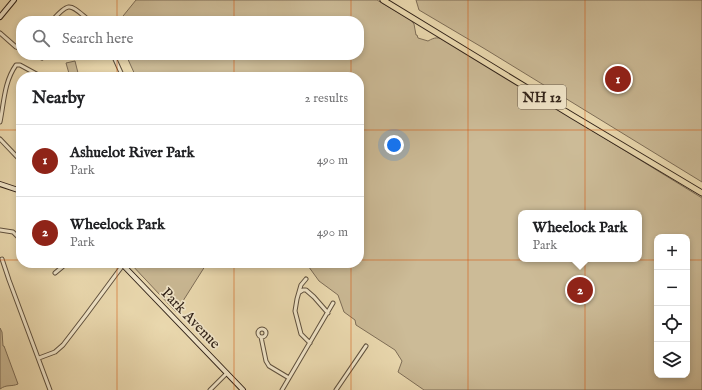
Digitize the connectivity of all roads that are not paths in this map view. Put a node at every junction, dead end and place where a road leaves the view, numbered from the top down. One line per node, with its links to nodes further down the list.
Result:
1 (14, 0): 5 (street)
2 (383, 0): 16 (highway, NH 12)
3 (57, 16): 4 (street)
4 (84, 16)
5 (0, 17)
6 (0, 33): 7 (street)
7 (16, 47)
8 (115, 60): 10 (street)
9 (33, 72): 11 (street)
10 (121, 72)
11 (0, 122)
12 (0, 139): 13 (street)
13 (16, 156)
14 (0, 184): 15 (street)
15 (16, 189)
16 (702, 193)
17 (0, 230): 18 (street)
18 (16, 236)
19 (2, 259): 31 (street)
20 (62, 268): 23 (street)
21 (119, 268): 31 (street)
22 (126, 268): 32 (street, Park Avenue)
23 (55, 273)
24 (306, 279): 25 (street)
25 (300, 292): 27 (street); 29 (street)
26 (333, 303): 27 (street)
27 (328, 313): 29 (street)
28 (261, 337): 33 (street)
29 (310, 343): 33 (street)
30 (366, 346): 38 (street)
31 (39, 358): 34 (street)
32 (227, 373): 35 (street); 36 (street, Park Avenue)
33 (289, 378): 37 (street)
34 (50, 390)
35 (210, 390)
36 (243, 390)
37 (282, 390)
38 (336, 390)

